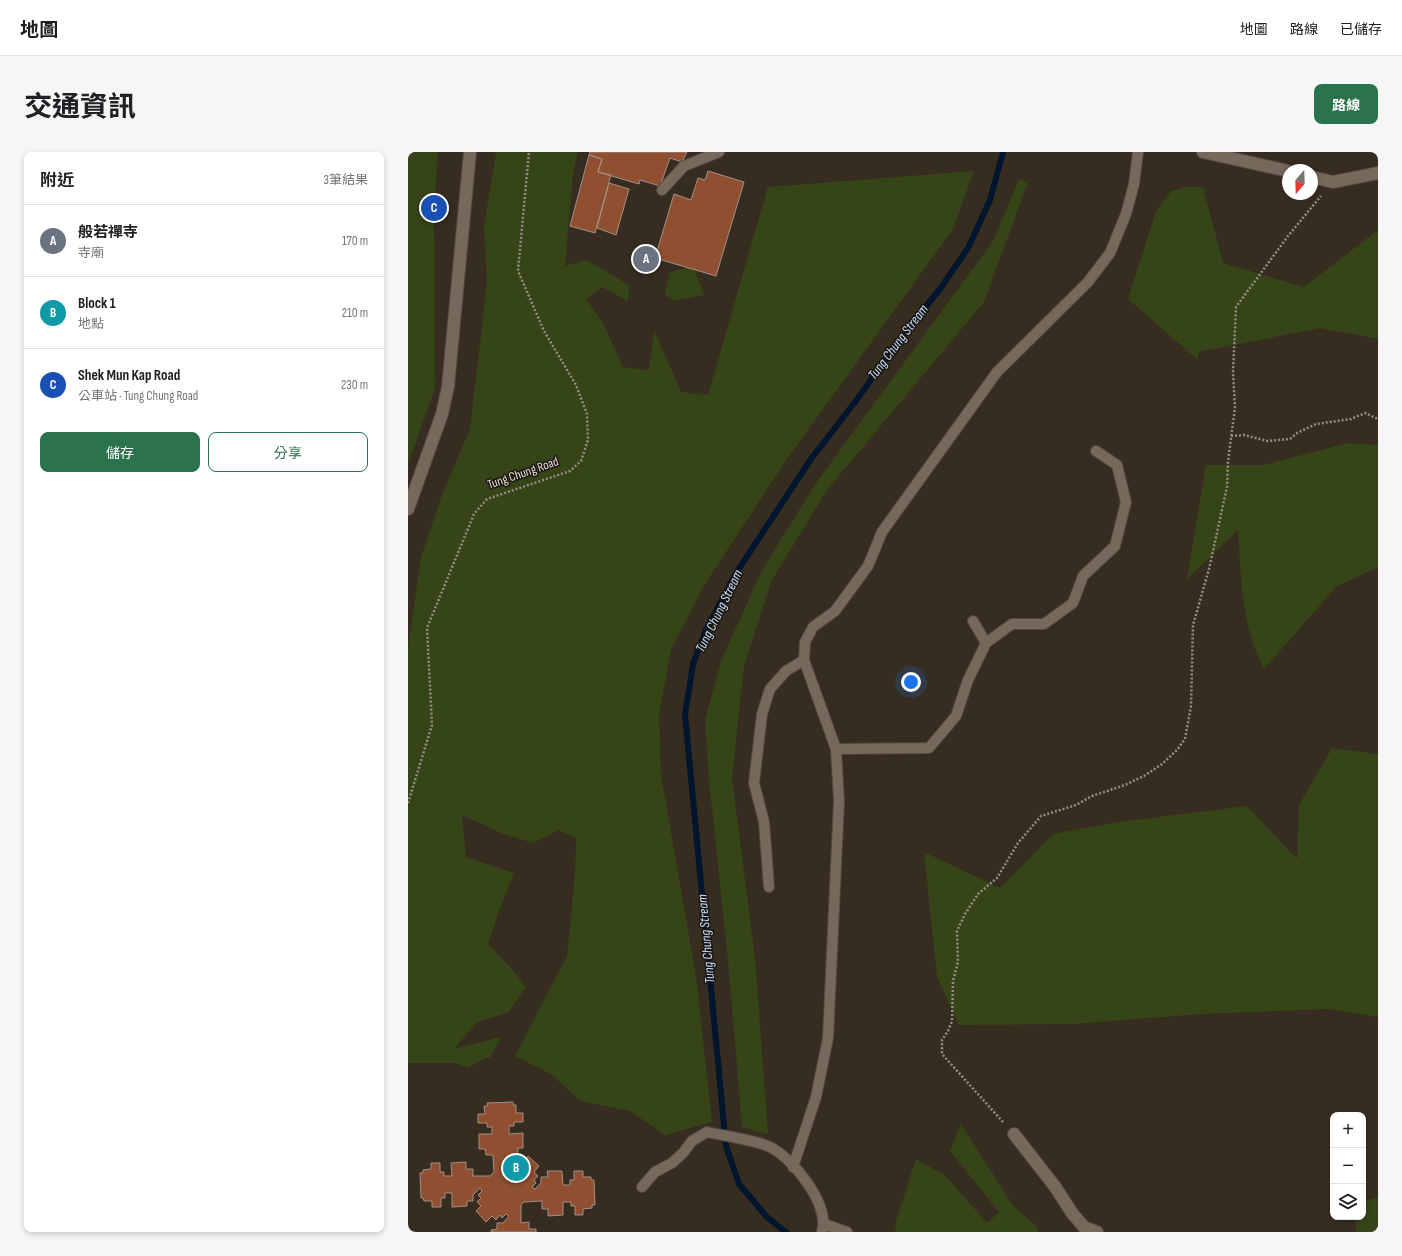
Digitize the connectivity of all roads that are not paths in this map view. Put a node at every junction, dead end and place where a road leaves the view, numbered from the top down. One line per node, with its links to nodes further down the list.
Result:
1 (470, 152): 10 (main road)
2 (719, 152): 8 (lane)
3 (1138, 152): 13 (lane)
4 (1203, 152): 5 (main road)
5 (1282, 170)
6 (1378, 173): 7 (main road)
7 (1318, 178)
8 (662, 190)
9 (1096, 451): 12 (lane)
10 (408, 509)
11 (973, 621): 12 (lane)
12 (986, 643): 14 (lane)
13 (804, 660): 14 (lane); 15 (lane)
14 (836, 750): 17 (lane)
15 (769, 887)
16 (1014, 1134): 21 (main road)
17 (793, 1167): 18 (lane); 19 (lane)
18 (642, 1187)
19 (823, 1228): 20 (lane)
20 (847, 1232)
21 (1097, 1232)

